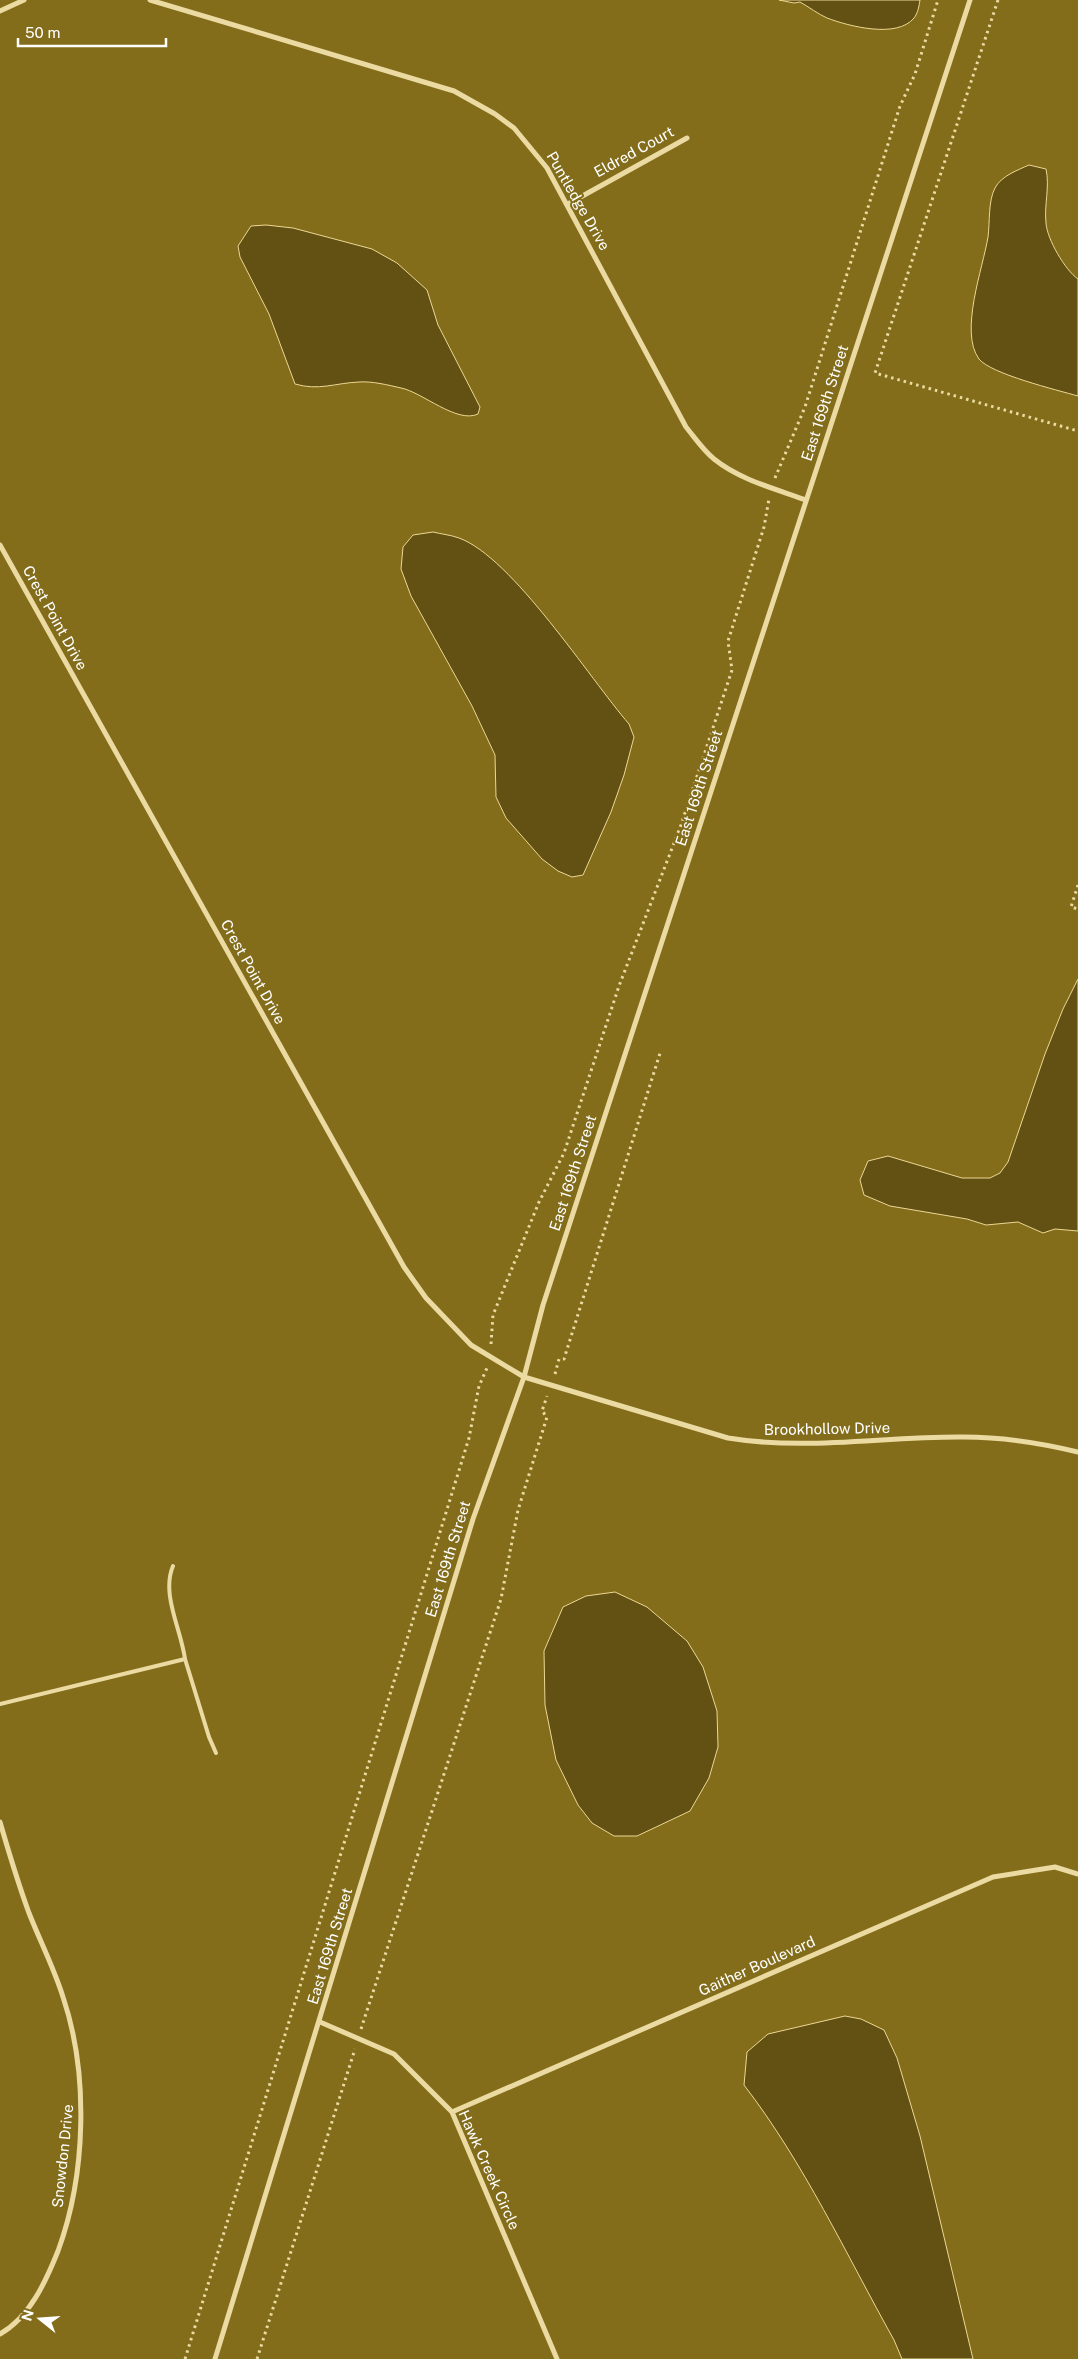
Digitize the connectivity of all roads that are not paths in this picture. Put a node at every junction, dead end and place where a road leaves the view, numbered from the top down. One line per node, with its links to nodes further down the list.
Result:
1 (24, 0): 4 (street)
2 (150, 0): 6 (street, Puntledge Drive)
3 (970, 0): 7 (street, East 169th Street)
4 (0, 11)
5 (687, 138): 6 (street, Eldred Court)
6 (568, 204): 7 (street, Puntledge Drive)
7 (806, 500): 9 (street, East 169th Street)
8 (0, 545): 9 (street, Crest Point Drive)
9 (524, 1377): 10 (street, Brookhollow Drive); 17 (street, East 169th Street)
10 (1078, 1452)
11 (173, 1566): 12 (lane)
12 (185, 1659): 13 (lane); 14 (lane)
13 (0, 1704)
14 (216, 1753)
15 (0, 1822): 19 (street, Snowdon Drive)
16 (1078, 1874): 18 (street, Gaither Boulevard)
17 (320, 2022): 18 (street, Hawk Creek Circle); 20 (street, East 169th Street)
18 (452, 2112): 21 (street, Hawk Creek Circle)
19 (0, 2334)
20 (215, 2359)
21 (557, 2359)

